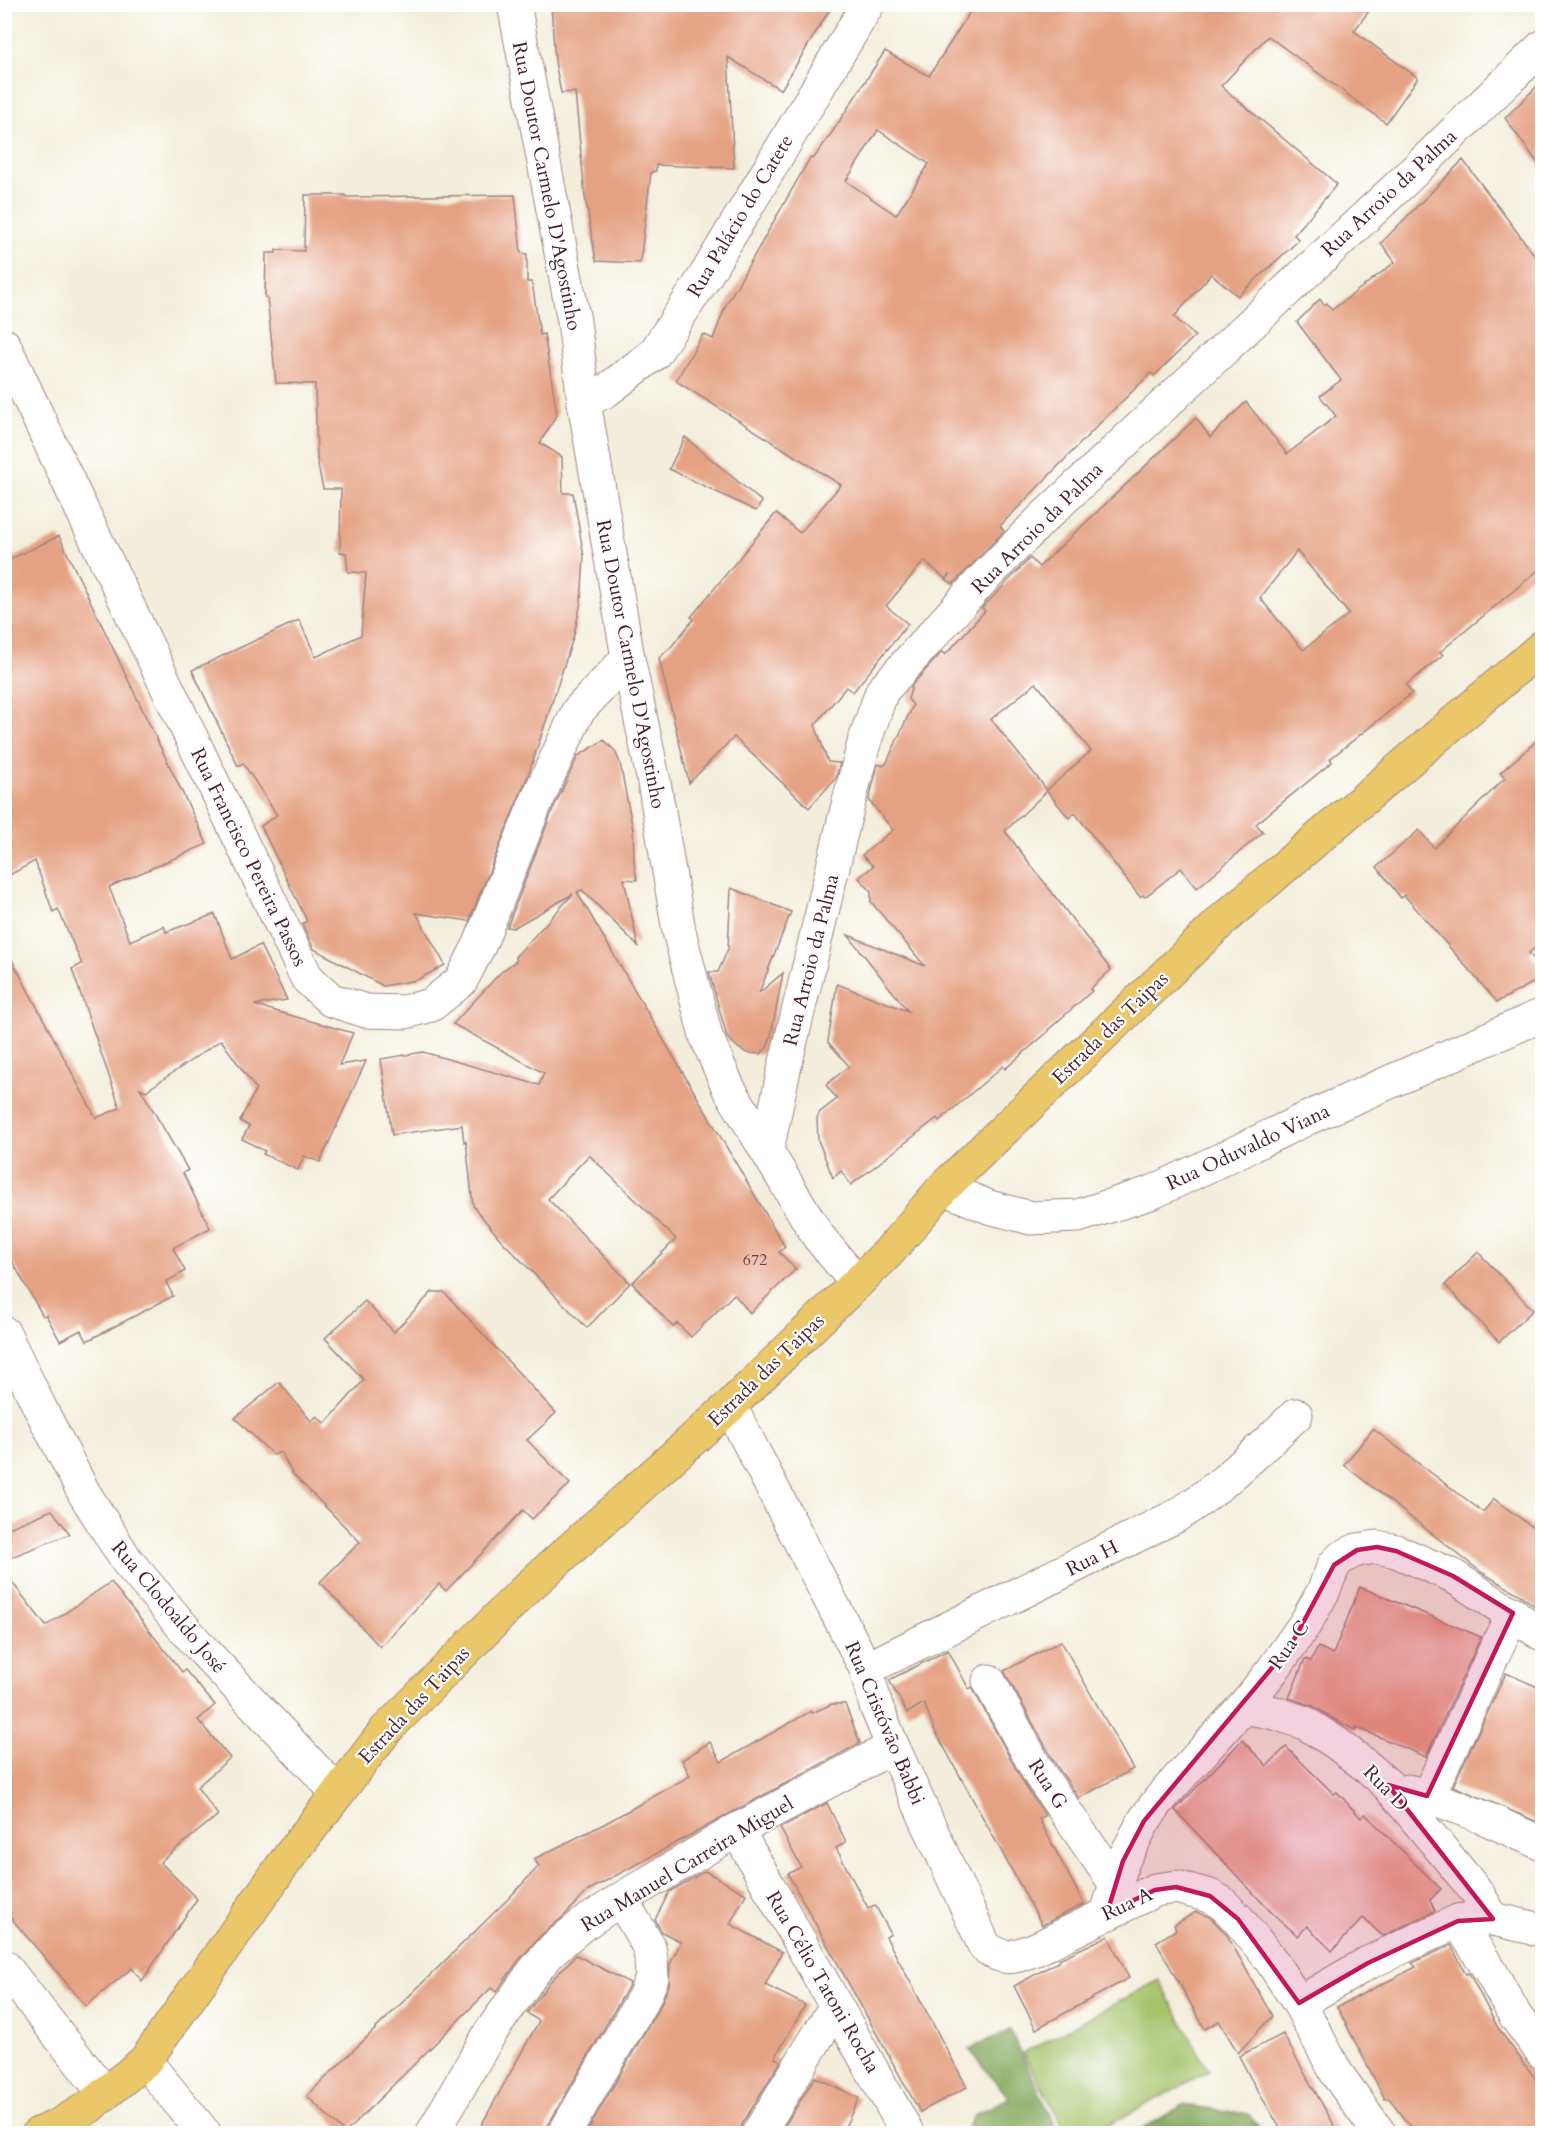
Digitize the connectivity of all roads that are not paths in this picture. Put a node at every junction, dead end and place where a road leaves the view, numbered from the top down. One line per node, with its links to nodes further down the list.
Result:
1 (514, 4): 5 (street, Rua Doutor Carmelo D'Agostinho)
2 (868, 4): 5 (street, Rua Palácio do Catete)
3 (1542, 47): 9 (street, Rua Arroio da Palma)
4 (4, 345): 7 (street, Rua Francisco Pereira Passos)
5 (584, 402): 7 (street, Rua Doutor Carmelo D'Agostinho)
6 (1542, 647): 10 (main road, Estrada das Taipas)
7 (628, 658): 9 (street, Rua Doutor Carmelo D'Agostinho)
8 (1542, 1015): 10 (street, Rua Oduvaldo Viana)
9 (767, 1150): 11 (street, Rua Doutor Carmelo D'Agostinho)
10 (943, 1188): 11 (main road, Estrada das Taipas)
11 (857, 1283): 13 (main road, Estrada das Taipas)
12 (4, 1333): 22 (street, Rua Clodoaldo José)
13 (730, 1406): 17 (street, Rua Cristóvão Babbi); 22 (main road, Estrada das Taipas)
14 (1296, 1415): 17 (street, Rua H)
15 (1513, 1613): 16 (street, Rua C); 19 (street, Rua C); 23 (street)
16 (1542, 1634)
17 (866, 1669): 20 (street, Rua Cristóvão Babbi)
18 (989, 1681): 26 (street, Rua G)
19 (1243, 1707): 21 (street, Rua D); 26 (street, Rua C)
20 (893, 1748): 24 (street, Rua Manuel Carreira Miguel); 31 (street, Rua Cristóvão Babbi)
21 (1388, 1785): 23 (street); 28 (street, Rua D)
22 (337, 1792): 36 (main road, Estrada das Taipas)
23 (1427, 1796): 25 (street)
24 (737, 1830): 27 (street, Rua Manuel Carreira Miguel); 34 (street, Rua Célio Tatoni Rocha)
25 (1542, 1844)
26 (1111, 1898): 31 (street, Rua A); 33 (street, Rua A)
27 (621, 1899): 40 (street, Rua Manuel Carreira Miguel); 41 (street)
28 (1493, 1919): 29 (street); 30 (street)
29 (1458, 1921): 33 (street); 35 (street)
30 (1542, 1930)
31 (985, 1947)
32 (4, 1966): 37 (street)
33 (1299, 2003): 44 (street, Rua A)
34 (836, 2006): 42 (street); 43 (street, Rua Célio Tatoni Rocha)
35 (1542, 2052)
36 (145, 2061): 37 (main road, Estrada das Taipas); 39 (street)
37 (105, 2094): 38 (main road, Estrada das Taipas)
38 (38, 2133)
39 (205, 2133)
40 (432, 2133)
41 (564, 2133)
42 (758, 2133)
43 (908, 2133)
44 (1380, 2133)

